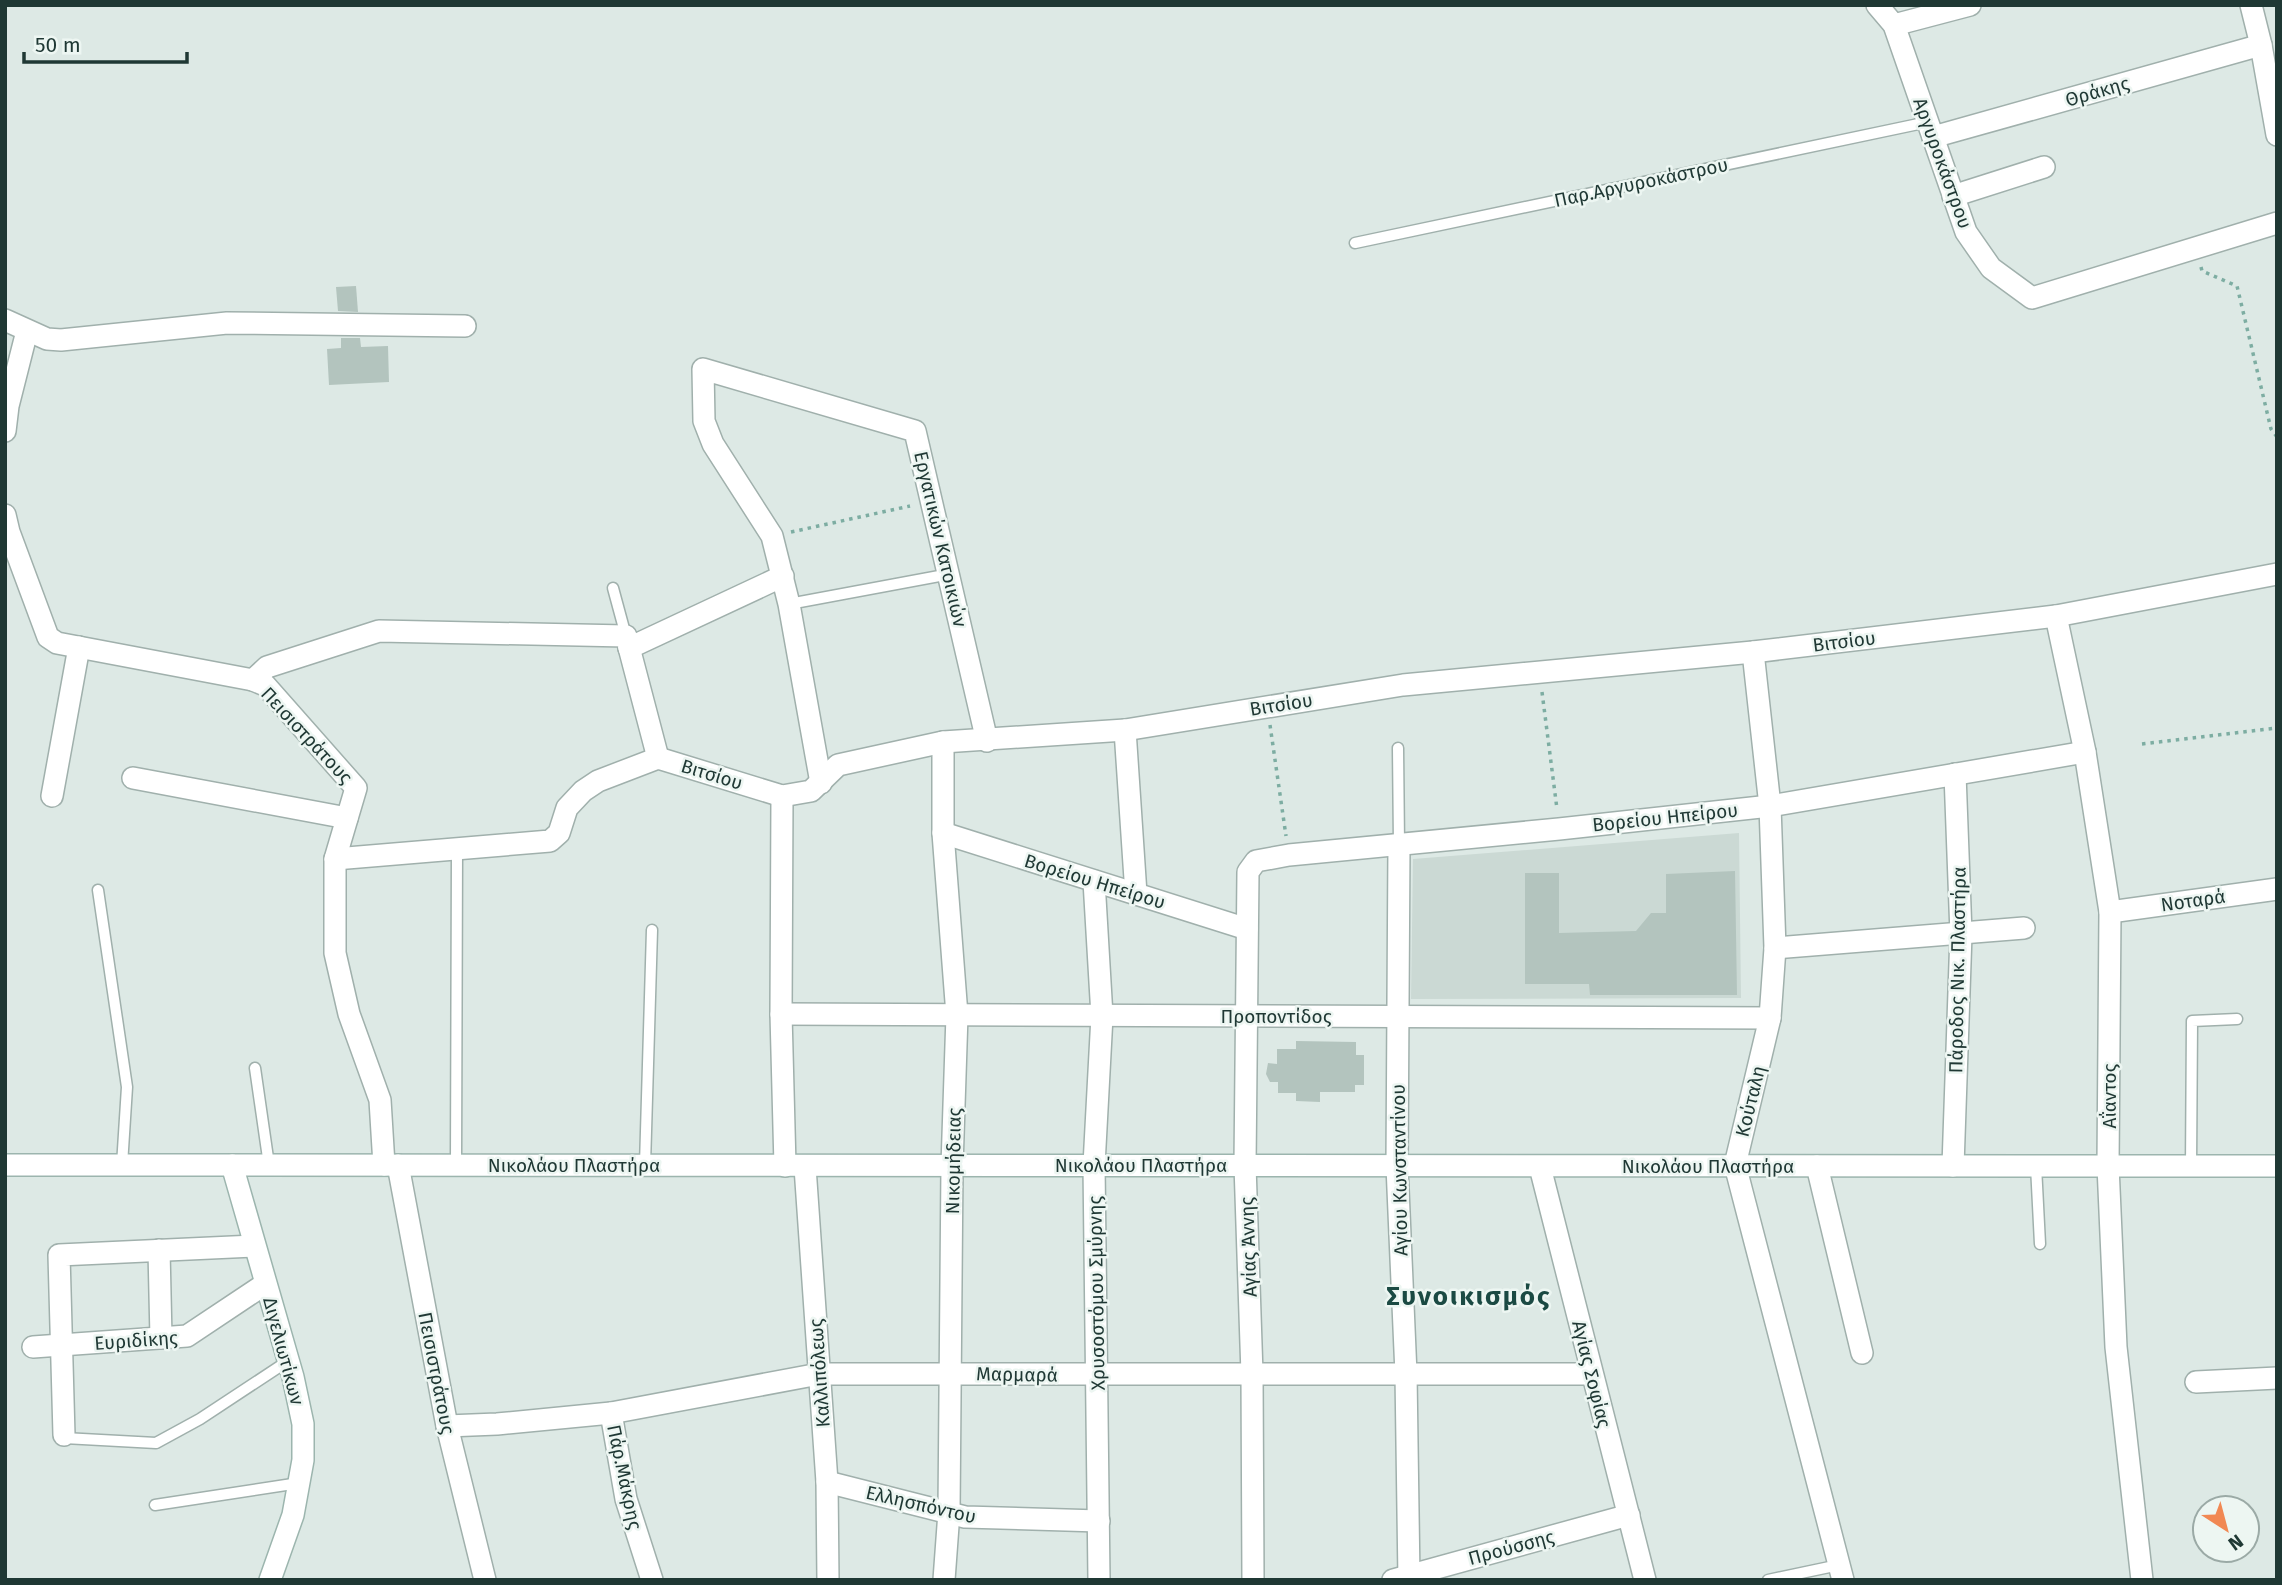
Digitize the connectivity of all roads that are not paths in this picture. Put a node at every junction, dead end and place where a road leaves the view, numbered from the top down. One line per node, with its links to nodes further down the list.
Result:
1 (1877, 5): 4 (street, Αργυροκάστρου)
2 (1970, 5): 4 (street)
3 (2251, 5): 5 (street)
4 (1894, 25): 6 (street, Αργυροκάστρου)
5 (2261, 45): 6 (street, Θράκης); 7 (street)
6 (1930, 130): 9 (street, Αργυροκάστρου); 11 (lane, Παρ.Αργυροκάστρου)
7 (2277, 135)
8 (2044, 167): 9 (street)
9 (1953, 196): 10 (street, Αργυροκάστρου)
10 (2277, 223)
11 (1355, 243)
12 (5, 320): 14 (street)
13 (466, 326): 14 (street)
14 (27, 331): 15 (street)
15 (5, 431)
16 (5, 515): 24 (street, Πεισιστράτους)
17 (950, 573): 19 (street, Εργατικών Κατοικιών); 21 (lane); 28 (street, Εργατικών Κατοικιών)
18 (2277, 574): 22 (street, Βιτσίου)
19 (783, 576): 21 (street); 23 (street)
20 (613, 588): 23 (lane)
21 (789, 604): 35 (street)
22 (2056, 615): 25 (street, Βιτσίου); 31 (street, Αΐαντος)
23 (627, 642): 26 (street); 32 (street)
24 (79, 647): 26 (street, Πεισιστράτους); 36 (street)
25 (1753, 652): 27 (street, Βιτσίου); 38 (street, Κούταλη)
26 (253, 680): 39 (street, Πεισιστράτους)
27 (1125, 730): 28 (street, Βιτσίου); 48 (street)
28 (987, 741): 29 (street, Βιτσίου)
29 (943, 742): 35 (street, Βιτσίου); 40 (street, Νικομήδειας)
30 (1398, 748): 41 (lane)
31 (2085, 752): 33 (street, Βορείου Ηπείρου); 49 (street, Αΐαντος)
32 (658, 758): 37 (street, Βιτσίου); 42 (street, Βιτσίου)
33 (1955, 774): 38 (street, Βορείου Ηπείρου); 53 (street, Πάροδος Νικ. Πλαστήρα)
34 (133, 778): 39 (street)
35 (821, 783): 37 (street, Βιτσίου)
36 (52, 796)
37 (782, 796): 55 (street, Καλλιπόλεως)
38 (1770, 806): 41 (street, Βορείου Ηπείρου); 54 (street, Κούταλη)
39 (347, 817): 43 (street, Πεισιστράτους)
40 (943, 833): 45 (street, Βορείου Ηπείρου); 56 (street, Νικομήδειας)
41 (1399, 844): 44 (street, Βορείου Ηπείρου); 59 (street, Αγίου Κωνσταντίνου)
42 (457, 850): 43 (street, Βιτσίου); 68 (lane)
43 (335, 859): 67 (street, Πεισιστράτους)
44 (1248, 872): 51 (street, Αγίας Άννης)
45 (1094, 881): 48 (street, Βορείου Ηπείρου); 57 (street, Χρυσοστόμου Σμύρνης)
46 (2277, 888): 49 (street, Νοταρά)
47 (98, 890): 64 (lane)
48 (1136, 894): 51 (street, Βορείου Ηπείρου)
49 (2110, 912): 79 (street, Αΐαντος)
50 (2024, 928): 53 (street)
51 (1247, 929): 58 (street, Αγίας Άννης)
52 (652, 930): 69 (lane)
53 (1961, 934): 54 (street); 77 (street, Πάροδος Νικ. Πλαστήρα)
54 (1775, 948): 60 (street, Κούταλη)
55 (781, 1014): 56 (street, Προποντίδος); 72 (street, Καλλιπόλεως)
56 (957, 1015): 57 (street, Προποντίδος); 73 (street, Νικομήδειας)
57 (1102, 1016): 58 (street, Προποντίδος); 70 (street, Χρυσοστόμου Σμύρνης)
58 (1246, 1016): 59 (street, Προποντίδος); 74 (street, Αγίας Άννης)
59 (1398, 1017): 60 (street, Προποντίδος); 75 (street, Αγίου Κωνσταντίνου)
60 (1770, 1018): 71 (street, Κούταλη)
61 (2237, 1019): 80 (lane)
62 (255, 1068): 66 (lane)
63 (5, 1164): 64 (street, Νικολάου Πλαστήρα)
64 (122, 1165): 65 (street, Νικολάου Πλαστήρα)
65 (232, 1165): 66 (street, Νικολάου Πλαστήρα); 84 (street, Διγελιωτίκων)
66 (269, 1165): 67 (street, Νικολάου Πλαστήρα)
67 (391, 1165): 68 (street, Νικολάου Πλαστήρα); 101 (street, Πεισιστράτους)
68 (456, 1165): 69 (street, Νικολάου Πλαστήρα)
69 (645, 1165): 72 (street, Νικολάου Πλαστήρα)
70 (1094, 1165): 73 (street, Νικολάου Πλαστήρα); 74 (street, Νικολάου Πλαστήρα); 97 (street, Χρυσοστόμου Σμύρνης)
71 (1735, 1165): 76 (street, Νικολάου Πλαστήρα); 82 (street, Νικολάου Πλαστήρα); 109 (street, Κούταλη)
72 (795, 1166): 73 (street, Νικολάου Πλαστήρα); 93 (street, Καλλιπόλεως)
73 (952, 1166): 92 (street, Νικομήδειας)
74 (1245, 1166): 75 (street, Νικολάου Πλαστήρα); 94 (street, Αγίας Άννης)
75 (1397, 1166): 82 (street, Νικολάου Πλαστήρα); 95 (street, Αγίου Κωνσταντίνου)
76 (1817, 1166): 77 (street, Νικολάου Πλαστήρα); 90 (street)
77 (1953, 1166): 78 (street, Νικολάου Πλαστήρα)
78 (2036, 1166): 79 (street, Νικολάου Πλαστήρα); 83 (lane)
79 (2108, 1166): 80 (street, Νικολάου Πλαστήρα); 120 (street, Αΐαντος)
80 (2191, 1166): 81 (street, Νικολάου Πλαστήρα)
81 (2277, 1166)
82 (1540, 1167): 96 (street, Αγίας Σοφίας)
83 (2040, 1244)
84 (254, 1246): 85 (street); 86 (street, Διγελιωτίκων)
85 (159, 1250): 87 (street); 88 (street)
86 (265, 1284): 87 (street, Ευριδίκης); 91 (street, Διγελιωτίκων)
87 (161, 1338): 88 (street, Ευριδίκης)
88 (61, 1345): 89 (street, Ευριδίκης); 102 (street)
89 (33, 1347)
90 (1861, 1353)
91 (288, 1361): 102 (lane); 104 (street, Διγελιωτίκων)
92 (949, 1373): 93 (street, Μαρμαρά); 97 (street, Μαρμαρά); 106 (street, Νικομήδειας)
93 (819, 1374): 100 (street, Μαρμαρά); 103 (street, Καλλιπόλεως)
94 (1252, 1374): 95 (street, Μαρμαρά); 97 (street, Μαρμαρά); 117 (street, Αγίας Άννης)
95 (1406, 1374): 96 (street, Μαρμαρά); 110 (street, Αγίου Κωνσταντίνου)
96 (1591, 1374): 107 (street, Αγίας Σοφίας)
97 (1098, 1375): 108 (street, Χρυσοστόμου Σμύρνης)
98 (2277, 1378): 99 (street)
99 (2196, 1382)
100 (611, 1413): 101 (street, Μαρμαρά); 113 (street, Πάρ.Μάκρης)
101 (447, 1426): 112 (street, Πεισιστράτους)
102 (64, 1436)
103 (827, 1482): 106 (street, Ελλησπόντου); 114 (street, Καλλιπόλεως)
104 (299, 1483): 105 (lane); 111 (street, Διγελιωτίκων)
105 (155, 1505)
106 (949, 1512): 108 (street, Ελλησπόντου); 115 (street, Νικομήδειας)
107 (1629, 1515): 110 (street, Προύσσης); 118 (street, Αγίας Σοφίας)
108 (1099, 1521): 116 (street, Χρυσοστόμου Σμύρνης)
109 (1841, 1572): 119 (lane)
110 (1403, 1578)
111 (270, 1580)
112 (485, 1580)
113 (652, 1580)
114 (828, 1580)
115 (944, 1580)
116 (1099, 1580)
117 (1253, 1580)
118 (1645, 1580)
119 (1768, 1580)
120 (2142, 1580)

